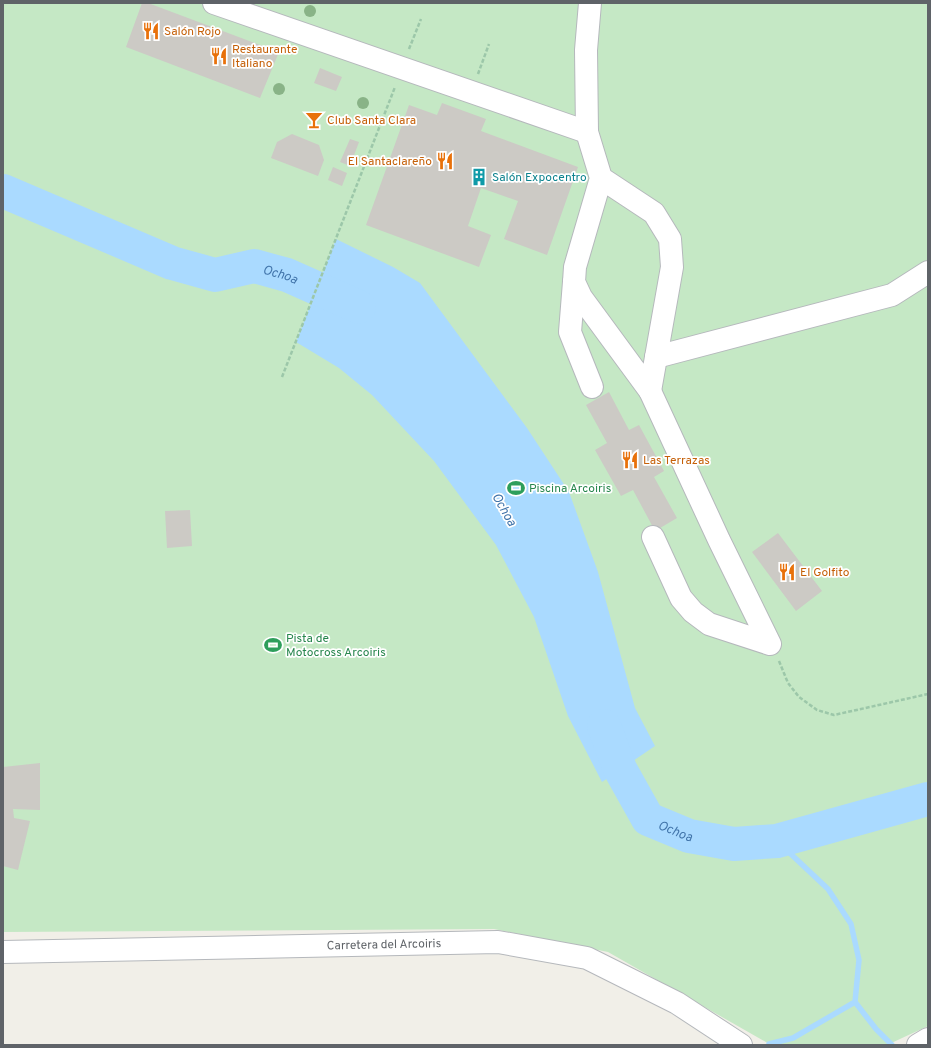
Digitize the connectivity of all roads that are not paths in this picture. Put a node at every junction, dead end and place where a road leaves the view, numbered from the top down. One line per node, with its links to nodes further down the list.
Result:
1 (214, 3): 3 (street)
2 (590, 3): 3 (street)
3 (587, 132): 4 (street)
4 (601, 178): 6 (street); 7 (street)
5 (928, 272): 7 (street)
6 (574, 282): 8 (street); 9 (street)
7 (656, 357): 9 (street)
8 (592, 387)
9 (650, 391): 10 (street)
10 (653, 537)
11 (3, 952): 13 (street, Carretera del Arcoiris)
12 (928, 1039): 14 (street)
13 (741, 1045)
14 (918, 1045)

